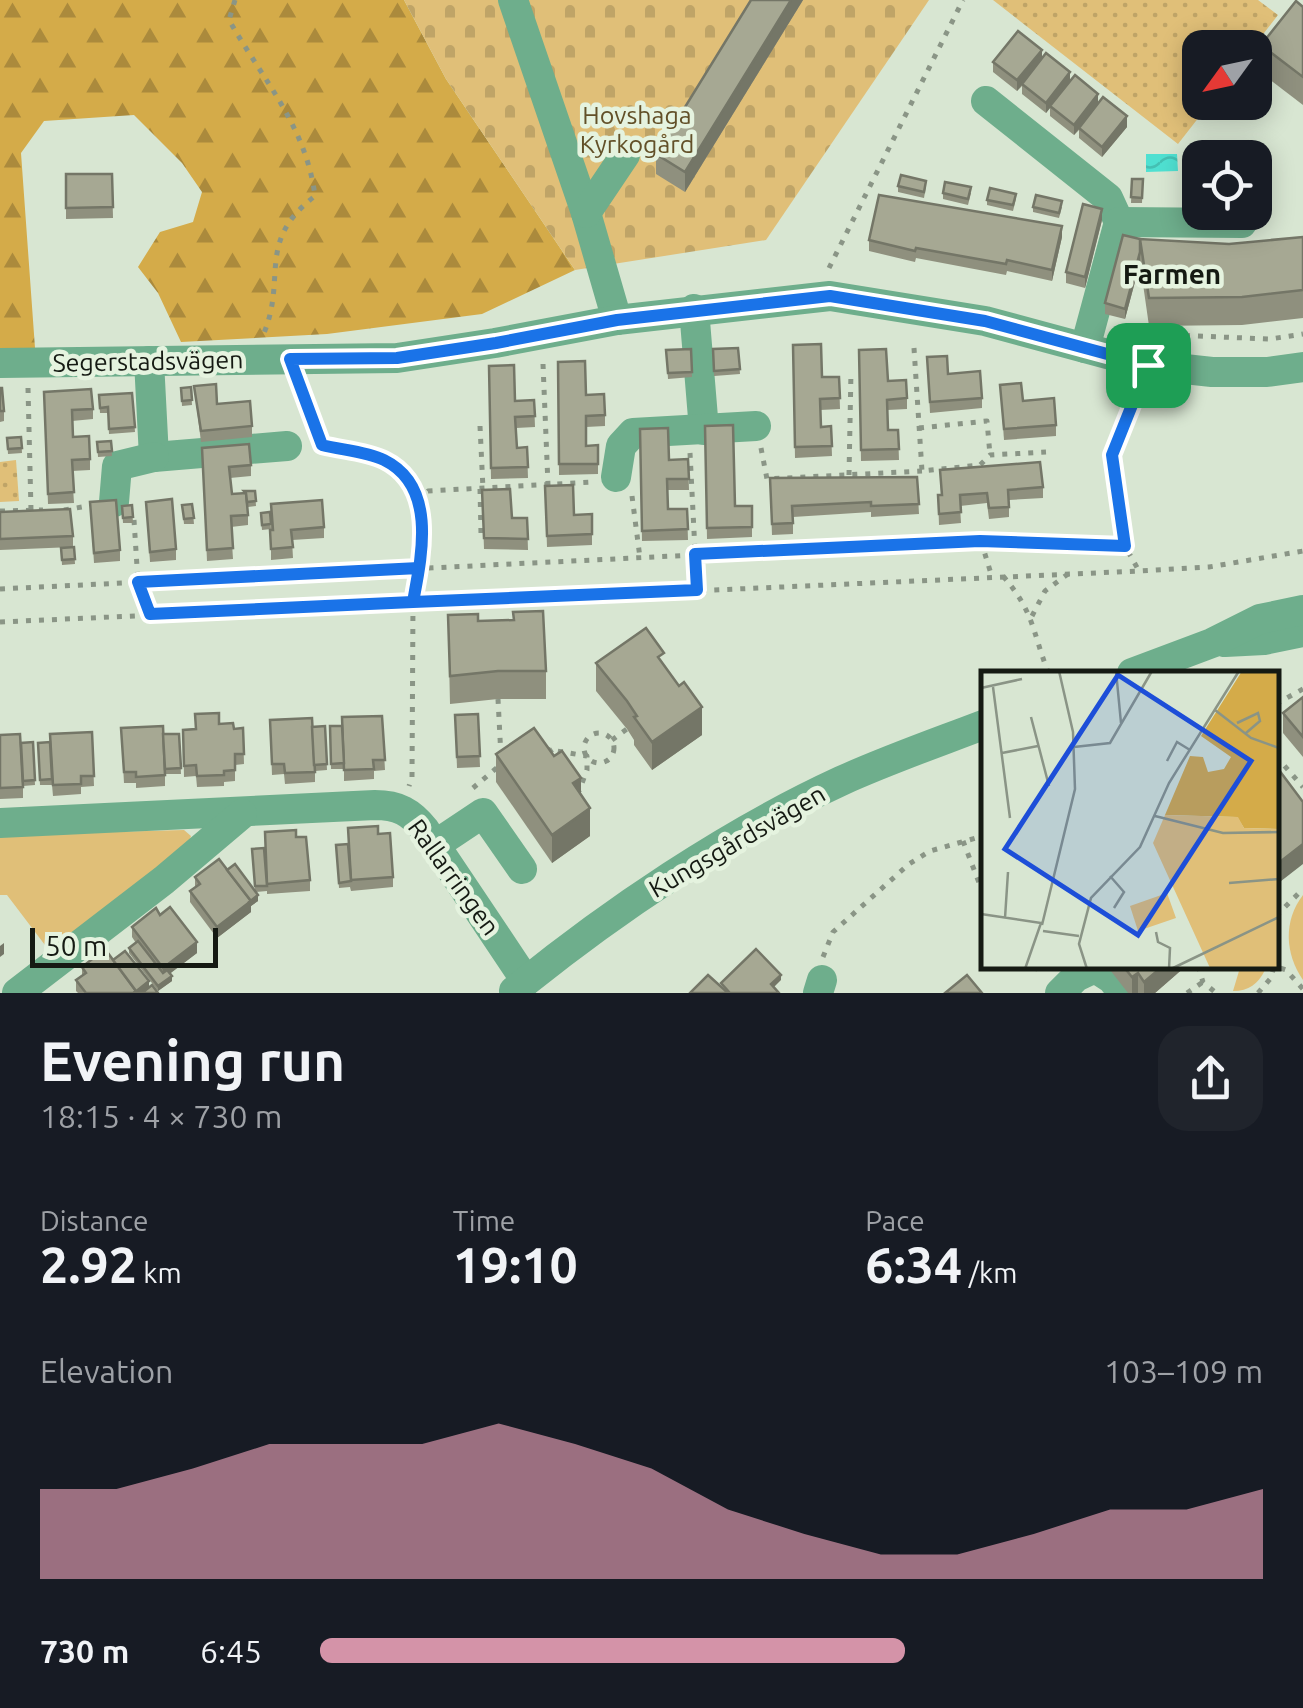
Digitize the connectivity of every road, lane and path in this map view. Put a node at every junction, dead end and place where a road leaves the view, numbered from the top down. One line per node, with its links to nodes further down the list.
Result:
1 (236, 0): 17 (path)
2 (513, 0): 6 (street)
3 (963, 0): 9 (path)
4 (986, 101): 7 (street)
5 (625, 155): 6 (street)
6 (586, 213): 11 (street)
7 (1119, 222): 8 (street); 15 (street)
8 (1182, 222)
9 (830, 296): 10 (street, Segerstadsvägen); 15 (street, Segerstadsvägen)
10 (694, 309): 11 (street, Segerstadsvägen); 28 (street)
11 (617, 320): 16 (street, Segerstadsvägen)
12 (1142, 334): 13 (path)
13 (1303, 334)
14 (914, 348): 27 (path)
15 (1086, 348): 21 (street, Segerstadsvägen)
16 (290, 359): 17 (street, Segerstadsvägen); 37 (path)
17 (250, 360): 18 (street, Segerstadsvägen)
18 (148, 361): 19 (street, Segerstadsvägen); 32 (street)
19 (0, 363)
20 (543, 364): 36 (path)
21 (1148, 365): 22 (street, Segerstadsvägen); 46 (path)
22 (1303, 367)
23 (851, 371): 34 (path)
24 (27, 380): 43 (path)
25 (480, 426): 38 (path)
26 (756, 426): 28 (street); 34 (path)
27 (919, 428): 31 (path); 33 (path)
28 (696, 430): 35 (street); 48 (path)
29 (287, 446): 32 (street)
30 (1046, 452): 31 (path)
31 (990, 455): 33 (path)
32 (154, 458): 41 (street)
33 (922, 471): 34 (path)
34 (849, 475)
35 (616, 476): 36 (path); 49 (path)
36 (548, 485): 38 (path)
37 (412, 486): 39 (path); 40 (path)
38 (481, 489): 39 (path); 44 (path)
39 (428, 491): 40 (path)
40 (418, 500): 50 (path)
41 (114, 502): 43 (path); 55 (path)
42 (0, 510): 43 (path)
43 (31, 510)
44 (481, 534)
45 (980, 541): 46 (path); 48 (path); 54 (path)
46 (1125, 546): 51 (path)
47 (1303, 551): 51 (path)
48 (695, 554): 49 (path); 57 (path)
49 (640, 558): 50 (path)
50 (419, 568): 55 (path); 58 (path)
51 (1139, 571): 52 (path)
52 (1069, 573): 53 (path); 61 (path)
53 (1002, 576): 54 (path); 61 (path)
54 (992, 577): 57 (path)
55 (138, 582): 56 (path); 60 (path)
56 (0, 588)
57 (697, 590): 58 (path)
58 (413, 602): 60 (path); 82 (path)
59 (1303, 610): 64 (street)
60 (150, 614): 62 (path)
61 (1032, 616): 65 (path)
62 (0, 622)
63 (1303, 632): 64 (street)
64 (1212, 643): 66 (street)
65 (1048, 671)
66 (1137, 671)
67 (1303, 688): 69 (path)
68 (498, 699): 84 (path)
69 (1278, 703)
70 (981, 726): 98 (street, Kungsgårdsvägen)
71 (627, 729): 72 (path)
72 (612, 740): 75 (path); 75 (path)
73 (535, 748): 74 (path)
74 (549, 749): 75 (path); 77 (path)
75 (587, 756): 80 (path)
76 (1278, 758): 78 (path)
77 (559, 764)
78 (1284, 764): 79 (path); 81 (path)
79 (1278, 766)
80 (568, 779)
81 (1303, 786)
82 (400, 808): 83 (street, Rallarringen); 88 (street, Rallarringen)
83 (242, 814): 85 (street, Rallarringen); 100 (street)
84 (483, 814): 88 (street); 89 (street)
85 (0, 823)
86 (981, 836): 87 (path)
87 (963, 841): 90 (path); 97 (path)
88 (434, 845): 98 (street, Rallarringen)
89 (522, 869)
90 (981, 887)
91 (1303, 889): 92 (path)
92 (1278, 914)
93 (1278, 967): 99 (path)
94 (1199, 968): 96 (path)
95 (1274, 968): 105 (path)
96 (1203, 982): 103 (path); 104 (path)
97 (820, 986)
98 (519, 987)
99 (1303, 990)
100 (17, 993)
101 (1060, 993): 102 (street)
102 (1124, 993)
103 (1187, 993)
104 (1216, 993)
105 (1258, 993)

